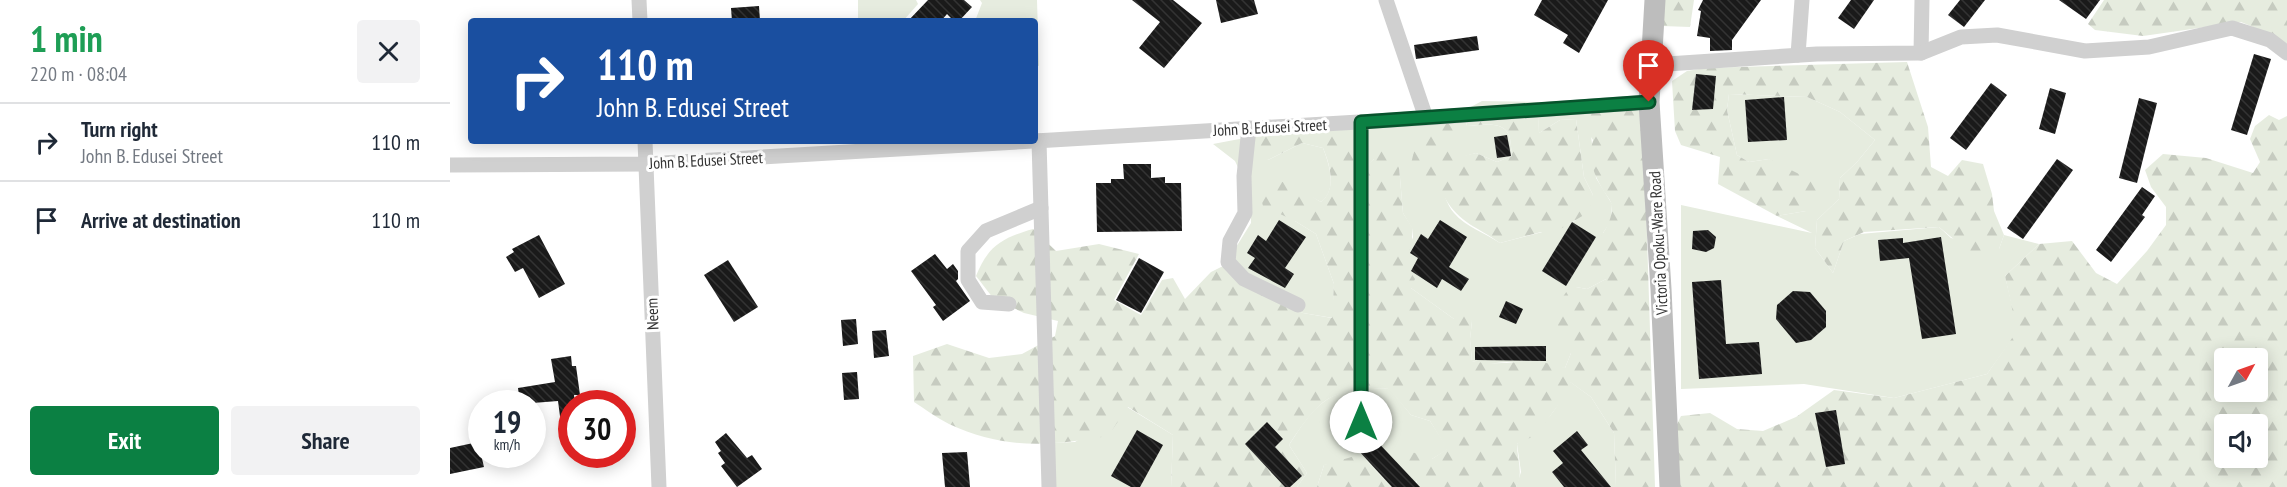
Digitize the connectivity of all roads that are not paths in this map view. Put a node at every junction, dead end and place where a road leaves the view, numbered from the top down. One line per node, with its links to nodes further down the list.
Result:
1 (639, 0): 6 (street)
2 (1386, 0): 12 (street)
3 (1655, 0): 10 (main road, Victoria Opoku-Ware Road)
4 (1802, 0): 9 (street)
5 (1922, 0): 7 (street)
6 (640, 18)
7 (1921, 52): 8 (street); 9 (street)
8 (2287, 53)
9 (1798, 55): 10 (street)
10 (1652, 65): 11 (main road, Victoria Opoku-Ware Road)
11 (1649, 102): 12 (street, John B. Edusei Street); 27 (main road, Victoria Opoku-Ware Road)
12 (1426, 118): 13 (street, John B. Edusei Street)
13 (1361, 122): 14 (street, John B. Edusei Street); 24 (street)
14 (1249, 128): 15 (street, John B. Edusei Street); 23 (street)
15 (1038, 141)
16 (645, 144): 19 (street, Neem)
17 (985, 144): 19 (street, John B. Edusei Street)
18 (1036, 144): 21 (street)
19 (646, 164): 20 (street, John B. Edusei Street); 25 (street, Neem)
20 (450, 165)
21 (1041, 208): 22 (street); 26 (street)
22 (1009, 304)
23 (1298, 304)
24 (1361, 422)
25 (659, 487)
26 (1049, 487)
27 (1670, 487)

